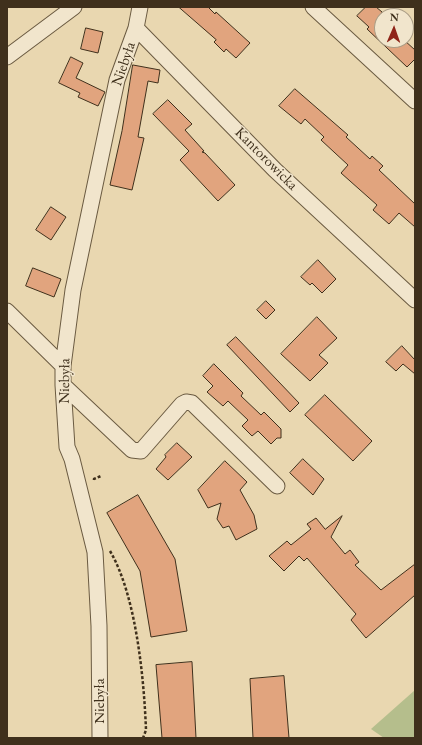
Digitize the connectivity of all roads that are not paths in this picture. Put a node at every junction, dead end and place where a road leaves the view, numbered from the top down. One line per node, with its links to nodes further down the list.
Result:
1 (74, 7): 5 (street)
2 (140, 7): 4 (street)
3 (313, 7): 6 (street)
4 (136, 28): 7 (street, Kantorowicka); 9 (street, Niebyła)
5 (7, 57)
6 (415, 101)
7 (415, 300)
8 (7, 311): 9 (street)
9 (63, 366): 10 (street, Niebyła)
10 (62, 385): 11 (street); 12 (street, Niebyła)
11 (277, 486)
12 (100, 738)

